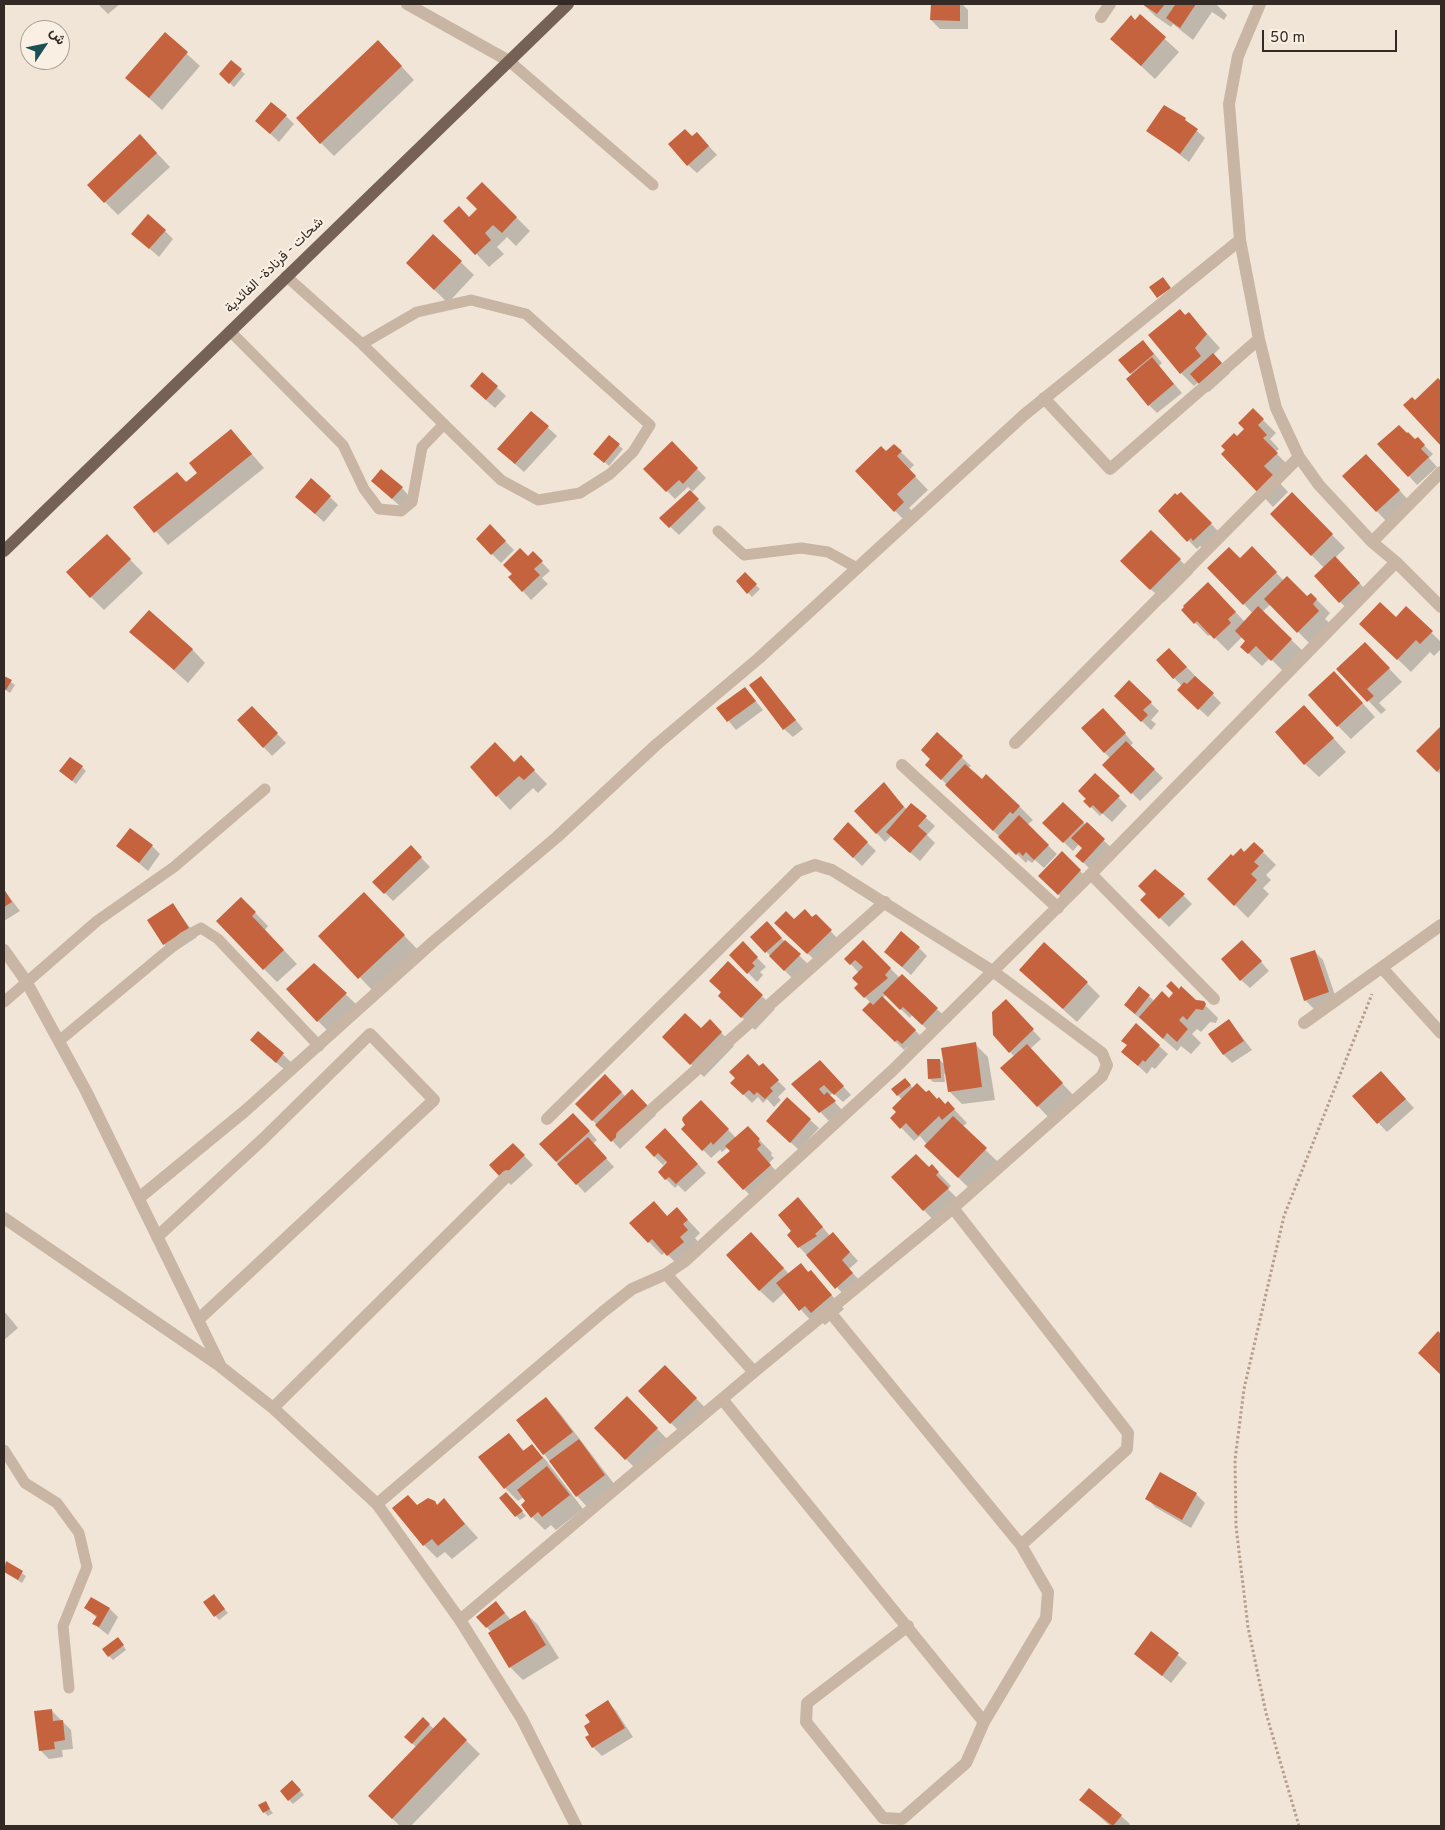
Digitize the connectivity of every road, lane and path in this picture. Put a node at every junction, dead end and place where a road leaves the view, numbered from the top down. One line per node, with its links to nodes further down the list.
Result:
1 (406, 4): 6 (street)
2 (568, 4): 6 (main road, شحات - قرنادة- الفائدية)
3 (1110, 4): 5 (street)
4 (1260, 4): 8 (street)
5 (1101, 18)
6 (508, 61): 7 (lane); 9 (main road, شحات - قرنادة- الفائدية)
7 (653, 186)
8 (1240, 240): 11 (street); 13 (street)
9 (286, 276): 10 (main road, شحات - قرنادة- الفائدية); 12 (lane)
10 (230, 331): 14 (lane); 19 (main road, شحات - قرنادة- الفائدية)
11 (1259, 339): 13 (street); 15 (street)
12 (362, 344): 14 (lane); 14 (lane)
13 (1044, 398): 21 (street)
14 (444, 424)
15 (1299, 457): 18 (street); 23 (street)
16 (1441, 472): 18 (street)
17 (718, 531): 21 (lane)
18 (1372, 542): 20 (street)
19 (4, 551)
20 (1396, 562): 22 (street); 26 (street)
21 (857, 568): 39 (street)
22 (1441, 607)
23 (1016, 743)
24 (902, 765): 28 (street)
25 (265, 789): 33 (lane)
26 (1092, 874): 28 (street); 34 (street)
27 (885, 902): 32 (street); 40 (street); 41 (street)
28 (1058, 908): 32 (street)
29 (1441, 924): 31 (street)
30 (4, 950): 33 (street)
31 (1382, 968): 36 (street); 37 (street); 62 (path)
32 (994, 972): 44 (street); 47 (street)
33 (26, 981): 35 (lane); 38 (street)
34 (1214, 1000)
35 (4, 1002)
36 (1304, 1023)
37 (1441, 1033)
38 (59, 1041): 39 (lane); 43 (street)
39 (319, 1046): 43 (street)
40 (547, 1119)
41 (622, 1136)
42 (507, 1176): 53 (street)
43 (139, 1198): 46 (street)
44 (953, 1208): 48 (street); 56 (street)
45 (4, 1218): 50 (street)
46 (157, 1237): 49 (street); 49 (street)
47 (666, 1274): 51 (street); 55 (street)
48 (829, 1311): 51 (street); 56 (street)
49 (198, 1320): 50 (street)
50 (221, 1367): 53 (street)
51 (754, 1372): 52 (street)
52 (722, 1399): 57 (street); 58 (street)
53 (273, 1408): 55 (street)
54 (4, 1450): 59 (lane)
55 (378, 1504): 57 (street)
56 (1021, 1545): 60 (street)
57 (460, 1620): 61 (street)
58 (908, 1626): 60 (street); 60 (street)
59 (69, 1688)
60 (984, 1722)
61 (576, 1826)
62 (1299, 1826)

